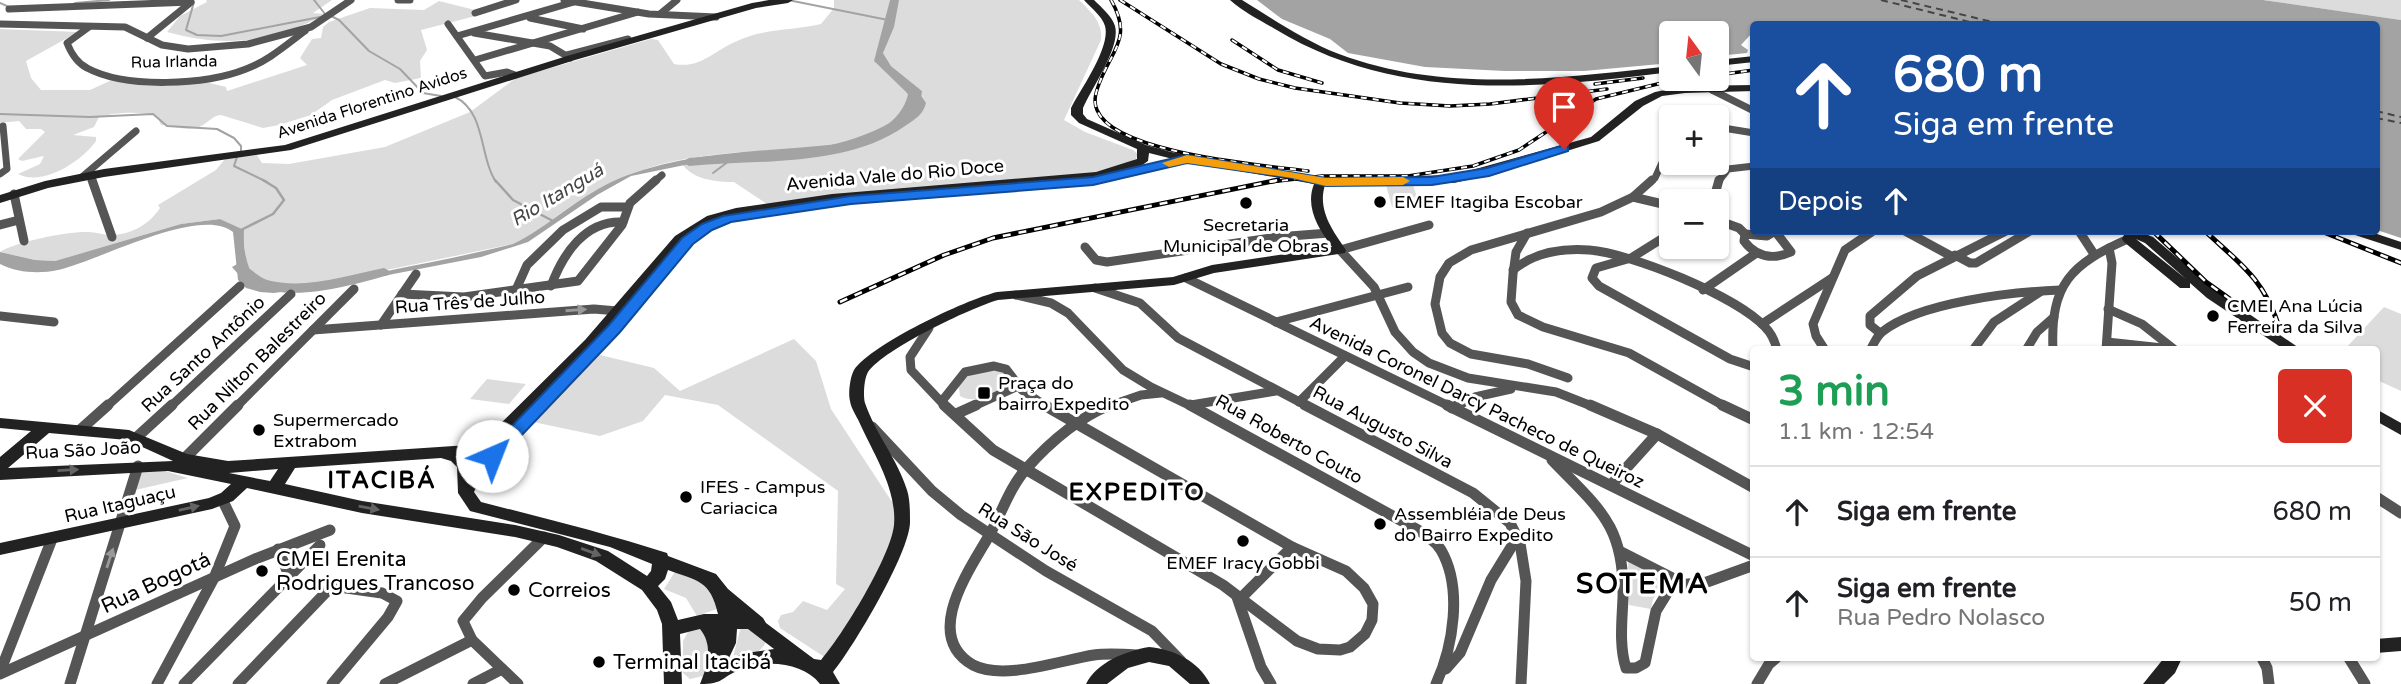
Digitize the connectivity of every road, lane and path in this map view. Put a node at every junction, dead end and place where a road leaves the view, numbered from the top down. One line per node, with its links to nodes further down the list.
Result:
1 (15, 0): 13 (street)
2 (351, 0): 23 (street)
3 (398, 0): 4 (street)
4 (410, 0)
5 (516, 0): 15 (street)
6 (564, 0): 11 (street)
7 (677, 0): 17 (street)
8 (788, 0): 12 (street, Avenida Florentino Avidos)
9 (1089, 0): 44 (street)
10 (1235, 0): 33 (street)
11 (574, 2): 14 (street); 18 (street)
12 (750, 3): 19 (street, Avenida Florentino Avidos)
13 (9, 9): 20 (street); 27 (street)
14 (638, 12): 17 (street); 24 (street)
15 (475, 13)
16 (702, 14): 17 (street); 19 (street); 29 (street)
17 (659, 15)
18 (526, 17): 24 (street); 25 (street)
19 (716, 17): 29 (street, Avenida Florentino Avidos)
20 (0, 24): 22 (street)
21 (448, 24): 26 (street)
22 (90, 26): 23 (street, Rua Irlanda); 27 (street)
23 (311, 27): 27 (street)
24 (583, 29): 28 (street)
25 (470, 32): 26 (street); 28 (street)
26 (457, 36): 31 (street)
27 (147, 38)
28 (533, 45): 29 (street); 31 (street)
29 (569, 57): 34 (street, Avenida Florentino Avidos)
30 (1750, 59): 32 (street)
31 (475, 60): 34 (street)
32 (1729, 62)
33 (1659, 70)
34 (515, 75): 51 (street, Avenida Florentino Avidos)
35 (1750, 88): 36 (street)
36 (1729, 89)
37 (1672, 91): 52 (street)
38 (1714, 91): 39 (street)
39 (1750, 109)
40 (3, 126): 49 (street)
41 (1729, 129): 43 (street)
42 (136, 131): 51 (street)
43 (1750, 132)
44 (1149, 153): 45 (street, Avenida Vale do Rio Doce); 47 (street, Avenida Vale do Rio Doce); 47 (street)
45 (1182, 158): 47 (street); 52 (street)
46 (1750, 166): 53 (street)
47 (1138, 167): 108 (street, Avenida Vale do Rio Doce)
48 (1659, 169): 55 (street)
49 (0, 174)
50 (662, 175): 58 (street)
51 (87, 176): 54 (street, Avenida Florentino Avidos); 78 (street)
52 (1321, 181): 64 (street)
53 (1716, 189)
54 (14, 194): 56 (street, Avenida Florentino Avidos); 59 (street)
55 (1633, 197): 57 (street); 65 (street)
56 (0, 199)
57 (1659, 203)
58 (628, 207): 60 (street); 101 (street)
59 (19, 220): 62 (street); 80 (street)
60 (623, 222): 94 (street); 94 (street)
61 (1729, 224): 66 (street)
62 (0, 225)
63 (1429, 225): 84 (street)
64 (1329, 233): 82 (street); 84 (street)
65 (1527, 233): 89 (street); 131 (street)
66 (1745, 234): 67 (street); 85 (street)
67 (1750, 234)
68 (1778, 235): 85 (street)
69 (1866, 235): 91 (street)
70 (1913, 235): 87 (street)
71 (1998, 235): 87 (street)
72 (2023, 235): 87 (street)
73 (2082, 235): 86 (street)
74 (2129, 235): 83 (street)
75 (2132, 235): 127 (street)
76 (2134, 235): 128 (street)
77 (2368, 235): 81 (street)
78 (111, 237)
79 (1659, 240): 88 (street)
80 (23, 241)
81 (2401, 246)
82 (1085, 247)
83 (2109, 248): 86 (street); 107 (street)
84 (1340, 250): 92 (street); 106 (street)
85 (1755, 254): 98 (street)
86 (2094, 254): 100 (street)
87 (1953, 256): 118 (street)
88 (1631, 258): 89 (street); 98 (street); 130 (street)
89 (1513, 270): 144 (street)
90 (416, 274): 103 (street)
91 (1833, 277): 114 (street); 120 (street)
92 (1186, 278): 96 (street); 113 (street, Avenida Coronel Darcy Pacheco de Queiroz)
93 (240, 286): 149 (street)
94 (551, 286): 101 (street)
95 (1408, 287): 106 (street)
96 (1096, 288): 105 (street); 134 (street, Rua Augusto Silva)
97 (354, 289): 117 (street, Rua Nílton Balestreiro)
98 (1703, 290): 114 (street)
99 (2043, 290): 100 (street); 118 (street); 122 (street)
100 (2060, 290): 111 (street)
101 (515, 292): 104 (street)
102 (291, 294): 152 (street, Rua Santo Antônio)
103 (402, 294): 104 (street); 115 (street)
104 (493, 294): 110 (street)
105 (1005, 294): 116 (street); 135 (street, Rua Roberto Couto)
106 (1379, 295): 113 (street); 133 (street)
107 (2108, 309): 125 (street); 126 (street)
108 (624, 311): 110 (street, Rua Três de Julho, one-way to 108); 153 (street, Avenida Vale do Rio Doce); 164 (street, Avenida Vale do Rio Doce)
109 (0, 316): 112 (street)
110 (485, 317): 115 (street, Rua Três de Julho)
111 (2054, 317): 123 (street); 124 (street)
112 (54, 322)
113 (1276, 322): 129 (street, Avenida Coronel Darcy Pacheco de Queiroz)
114 (1762, 324): 119 (street)
115 (381, 325): 117 (street, Rua Três de Julho)
116 (929, 328): 136 (street); 143 (street)
117 (313, 330): 155 (street, Rua Nílton Balestreiro)
118 (1880, 333): 121 (street)
119 (1775, 346)
120 (1822, 346)
121 (1872, 346)
122 (1975, 346)
123 (2028, 346)
124 (2053, 346)
125 (2106, 346)
126 (2169, 346)
127 (2275, 346)
128 (2289, 346)
129 (1345, 356): 137 (street); 140 (street, Avenida Coronel Darcy Pacheco de Queiroz)
130 (1750, 366)
131 (1568, 378)
132 (1018, 386): 136 (street); 141 (street); 147 (street)
133 (1530, 388): 140 (street); 151 (street)
134 (1276, 391): 137 (street, Rua Augusto Silva); 138 (street)
135 (1162, 393): 138 (street, Rua Roberto Couto); 147 (street)
136 (942, 401): 141 (street)
137 (1298, 402): 172 (street, Rua Augusto Silva)
138 (1190, 405): 209 (street, Rua Roberto Couto)
139 (2380, 407): 145 (street)
140 (1452, 408): 154 (street, Avenida Coronel Darcy Pacheco de Queiroz)
141 (956, 414): 159 (street)
142 (2380, 417): 150 (street)
143 (865, 418): 171 (street, Rua São José); 207 (street)
144 (1750, 418)
145 (2401, 420)
146 (0, 423): 148 (street, Avenida Vale do Rio Doce)
147 (1077, 424): 159 (street); 176 (street)
148 (46, 427): 149 (street, Avenida Vale do Rio Doce); 157 (street)
149 (80, 430): 152 (street, Avenida Vale do Rio Doce)
150 (2401, 430)
151 (1657, 434): 162 (street); 163 (street)
152 (137, 438): 155 (street, Avenida Vale do Rio Doce)
153 (445, 453): 156 (street, Avenida Vale do Rio Doce); 164 (street)
154 (1547, 455): 162 (street, Avenida Coronel Darcy Pacheco de Queiroz); 179 (street)
155 (184, 459): 156 (street, Avenida Vale do Rio Doce)
156 (285, 462): 161 (street, Rua Itaguaçu); 165 (street)
157 (0, 466)
158 (138, 466): 160 (street, Rua São João, one-way to 158); 161 (street, Rua São João); 169 (street)
159 (1025, 470): 171 (street); 188 (street)
160 (0, 474)
161 (248, 484): 165 (street, Rua São João); 166 (street, Rua Itaguaçu)
162 (1611, 485): 180 (street, Avenida Coronel Darcy Pacheco de Queiroz)
163 (1750, 486)
164 (466, 488): 181 (street)
165 (278, 489): 173 (street, Rua São João, one-way to 173)
166 (222, 499): 169 (street, Rua Itaguaçu, one-way to 166); 183 (street)
167 (2380, 500): 168 (street)
168 (2401, 513)
169 (121, 524): 174 (street, Rua Itaguaçu); 193 (street, one-way to 169)
170 (330, 530): 178 (street, Rua Bogotá)
171 (990, 533): 197 (street); 203 (street, Rua São José)
172 (1518, 536): 209 (street); 221 (street, Rua Augusto Silva)
173 (544, 537): 186 (street, Rua São João, one-way to 186); 194 (street)
174 (52, 539): 177 (street, Rua Itaguaçu); 205 (street)
175 (320, 545): 184 (street)
176 (1292, 547): 188 (street); 188 (street)
177 (0, 549)
178 (278, 550): 183 (street, Rua Bogotá); 184 (street)
179 (1621, 552): 185 (street); 185 (street)
180 (1750, 554)
181 (662, 558): 186 (street); 187 (street)
182 (1750, 566): 185 (street)
183 (214, 578): 193 (street, Rua Bogotá); 211 (street)
184 (290, 578): 212 (street)
185 (1685, 584)
186 (648, 585): 192 (street)
187 (722, 594): 190 (street); 191 (street)
188 (1239, 596): 220 (street)
189 (704, 621): 190 (street); 192 (street); 206 (street)
190 (729, 622): 191 (street); 206 (street)
191 (762, 628): 198 (street); 207 (street)
192 (672, 629): 208 (street)
193 (83, 638): 205 (street, Rua Bogotá); 210 (street)
194 (472, 640): 204 (street); 215 (street)
195 (2401, 644): 196 (street)
196 (2380, 646)
197 (1136, 655): 203 (street); 218 (street)
198 (759, 659): 206 (street); 207 (street)
199 (1774, 661): 222 (street)
200 (2172, 661): 223 (street)
201 (2264, 661): 224 (street)
202 (2351, 661): 225 (street)
203 (1187, 666): 219 (street)
204 (502, 669): 216 (street); 217 (street)
205 (0, 673)
206 (710, 677)
207 (819, 677)
208 (678, 680)
209 (1439, 680)
210 (70, 684)
211 (158, 684)
212 (184, 684)
213 (238, 684): 214 (street)
214 (332, 684)
215 (385, 684)
216 (473, 684)
217 (517, 684)
218 (1095, 684)
219 (1201, 684)
220 (1271, 684)
221 (1521, 684)
222 (1757, 684)
223 (2152, 684)
224 (2269, 684)
225 (2365, 684)

